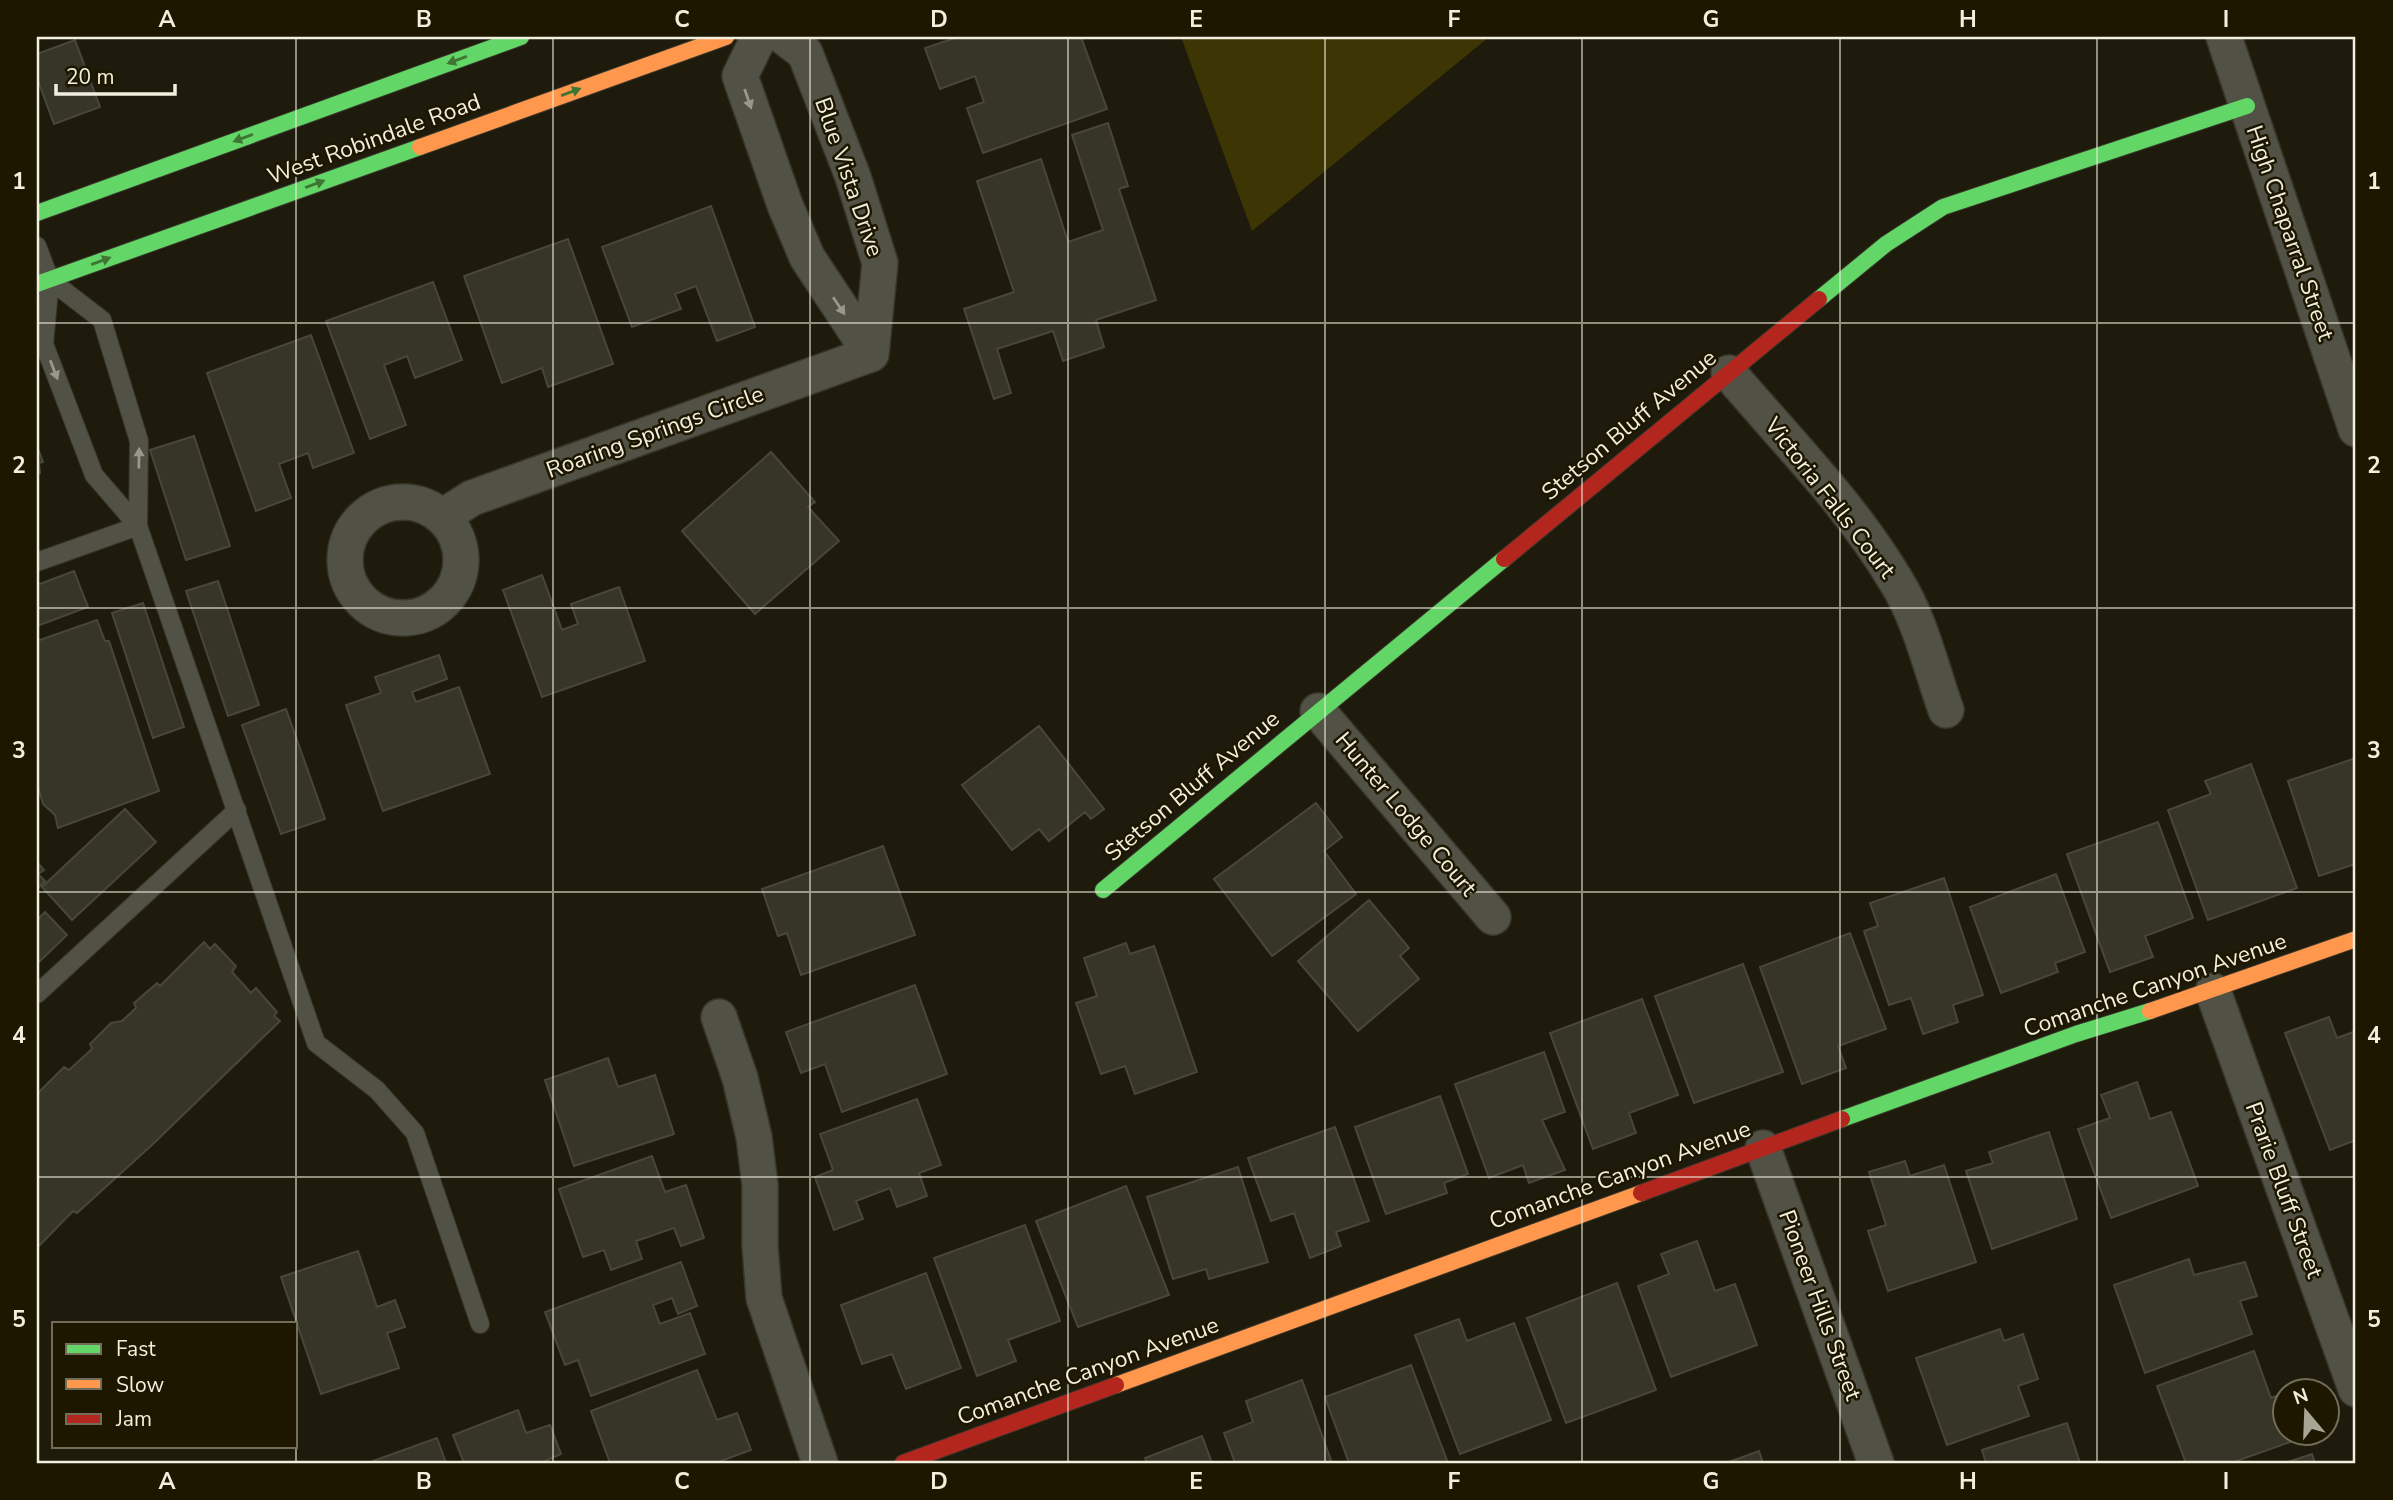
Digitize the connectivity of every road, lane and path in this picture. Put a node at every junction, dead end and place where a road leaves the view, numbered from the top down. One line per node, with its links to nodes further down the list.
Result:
1 (521, 37): 7 (street, West Robindale Road, one-way to 7)
2 (726, 37): 9 (street, West Robindale Road, one-way to 2)
3 (759, 37): 10 (street, one-way to 10)
4 (785, 37): 10 (street, Blue Vista Drive)
5 (2224, 37): 6 (street, High Chaparral Street)
6 (2247, 106): 11 (street, Stetson Bluff Avenue); 12 (street, High Chaparral Street)
7 (37, 213)
8 (37, 246): 9 (lane)
9 (43, 282): 14 (lane, one-way to 14); 14 (lane, one-way to 9)
10 (871, 354): 13 (street, Roaring Springs Circle)
11 (1729, 373): 16 (street, Victoria Falls Court); 17 (street, Stetson Bluff Avenue)
12 (2356, 429)
13 (442, 517)
14 (138, 526): 15 (lane); 18 (lane)
15 (37, 562)
16 (1946, 710)
17 (1318, 711): 19 (street, Stetson Bluff Avenue); 20 (street, Hunter Lodge Court)
18 (237, 810): 23 (lane); 26 (lane)
19 (1103, 890)
20 (1493, 917)
21 (2356, 939): 22 (street, Comanche Canyon Avenue)
22 (2213, 991): 25 (street, Comanche Canyon Avenue); 27 (street, Prarie Bluff Street)
23 (37, 994)
24 (719, 1017): 28 (street)
25 (1763, 1148): 29 (street, Comanche Canyon Avenue); 30 (street, Pioneer Hills Street)
26 (480, 1324)
27 (2356, 1389)
28 (820, 1463)
29 (903, 1463)
30 (1876, 1463)

